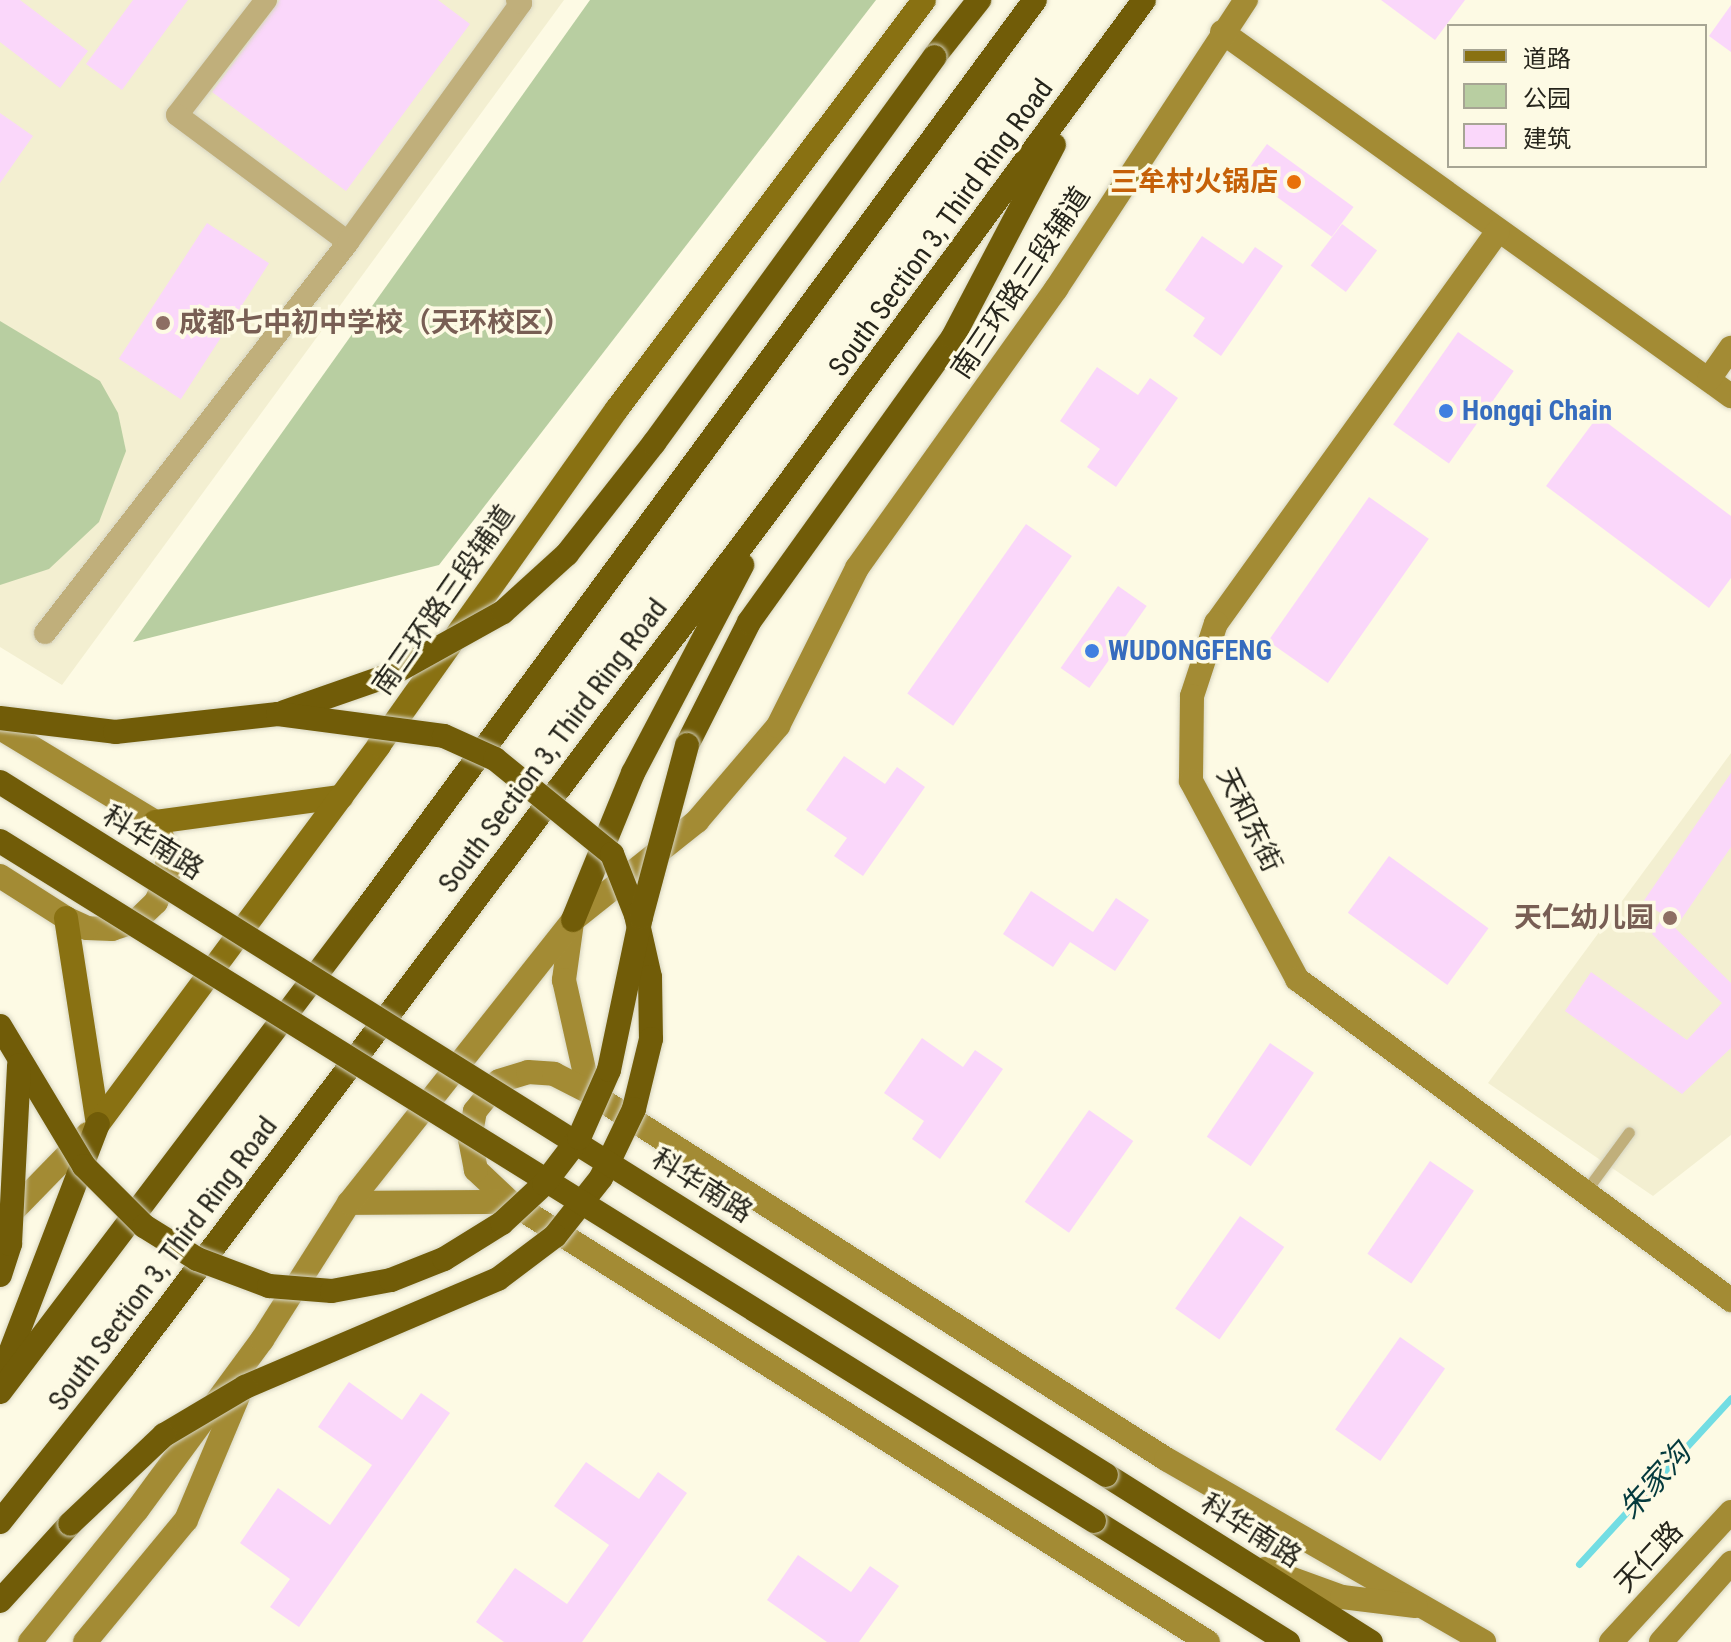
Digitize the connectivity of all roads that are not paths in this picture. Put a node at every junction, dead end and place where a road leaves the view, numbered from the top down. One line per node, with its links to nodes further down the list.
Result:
1 (266, 0): 11 (street)
2 (517, 0): 11 (street)
3 (924, 0): 21 (main road, 南三环路三段辅道)
4 (979, 0): 17 (highway, bridge)
5 (1035, 0): 40 (highway, South Section 3, Third Ring Road)
6 (1144, 0): 9 (highway, South Section 3, Third Ring Road)
7 (1246, 0): 8 (street, 南三环路三段辅道)
8 (1222, 32): 10 (street); 26 (street, 南三环路三段辅道)
9 (1088, 78): 15 (highway, South Section 3, Third Ring Road); 28 (highway, bridge)
10 (1498, 231): 13 (street); 32 (street, 天和东街)
11 (348, 242): 16 (street)
12 (1731, 348): 13 (street)
13 (1709, 379): 14 (street)
14 (1731, 396)
15 (774, 503): 26 (highway); 42 (highway, South Section 3, Third Ring Road)
16 (45, 633)
17 (278, 714): 18 (highway, bridge); 45 (highway, bridge)
18 (0, 718)
19 (0, 728): 22 (street)
20 (0, 782): 43 (highway, 科华南路, bridge)
21 (341, 797): 22 (main road); 30 (main road, 南三环路三段辅道)
22 (155, 822): 25 (street)
23 (0, 841): 47 (highway, bridge)
24 (0, 876): 25 (street)
25 (66, 918): 30 (main road)
26 (573, 920): 29 (street); 34 (street, 南三环路三段辅道)
27 (0, 1026): 28 (highway, bridge)
28 (19, 1065): 36 (highway, bridge)
29 (589, 1092): 33 (street); 46 (street)
30 (98, 1124): 35 (street, 南三环路三段辅道); 39 (highway)
31 (1629, 1132): 32 (lane)
32 (1585, 1192): 37 (street, 天和东街)
33 (510, 1202): 34 (street); 50 (street)
34 (349, 1203): 38 (street, 南三环路三段辅道)
35 (0, 1223)
36 (0, 1275)
37 (1731, 1300)
38 (262, 1340): 48 (street); 49 (street)
39 (0, 1379)
40 (0, 1392)
41 (1731, 1512): 53 (street, 天仁路)
42 (0, 1522)
43 (1240, 1559): 46 (street); 51 (highway, 科华南路)
44 (1731, 1563): 54 (street)
45 (0, 1601)
46 (1425, 1607): 52 (street)
47 (1284, 1641)
48 (30, 1642)
49 (85, 1642)
50 (1208, 1642)
51 (1371, 1642)
52 (1484, 1642)
53 (1611, 1642)
54 (1661, 1642)

